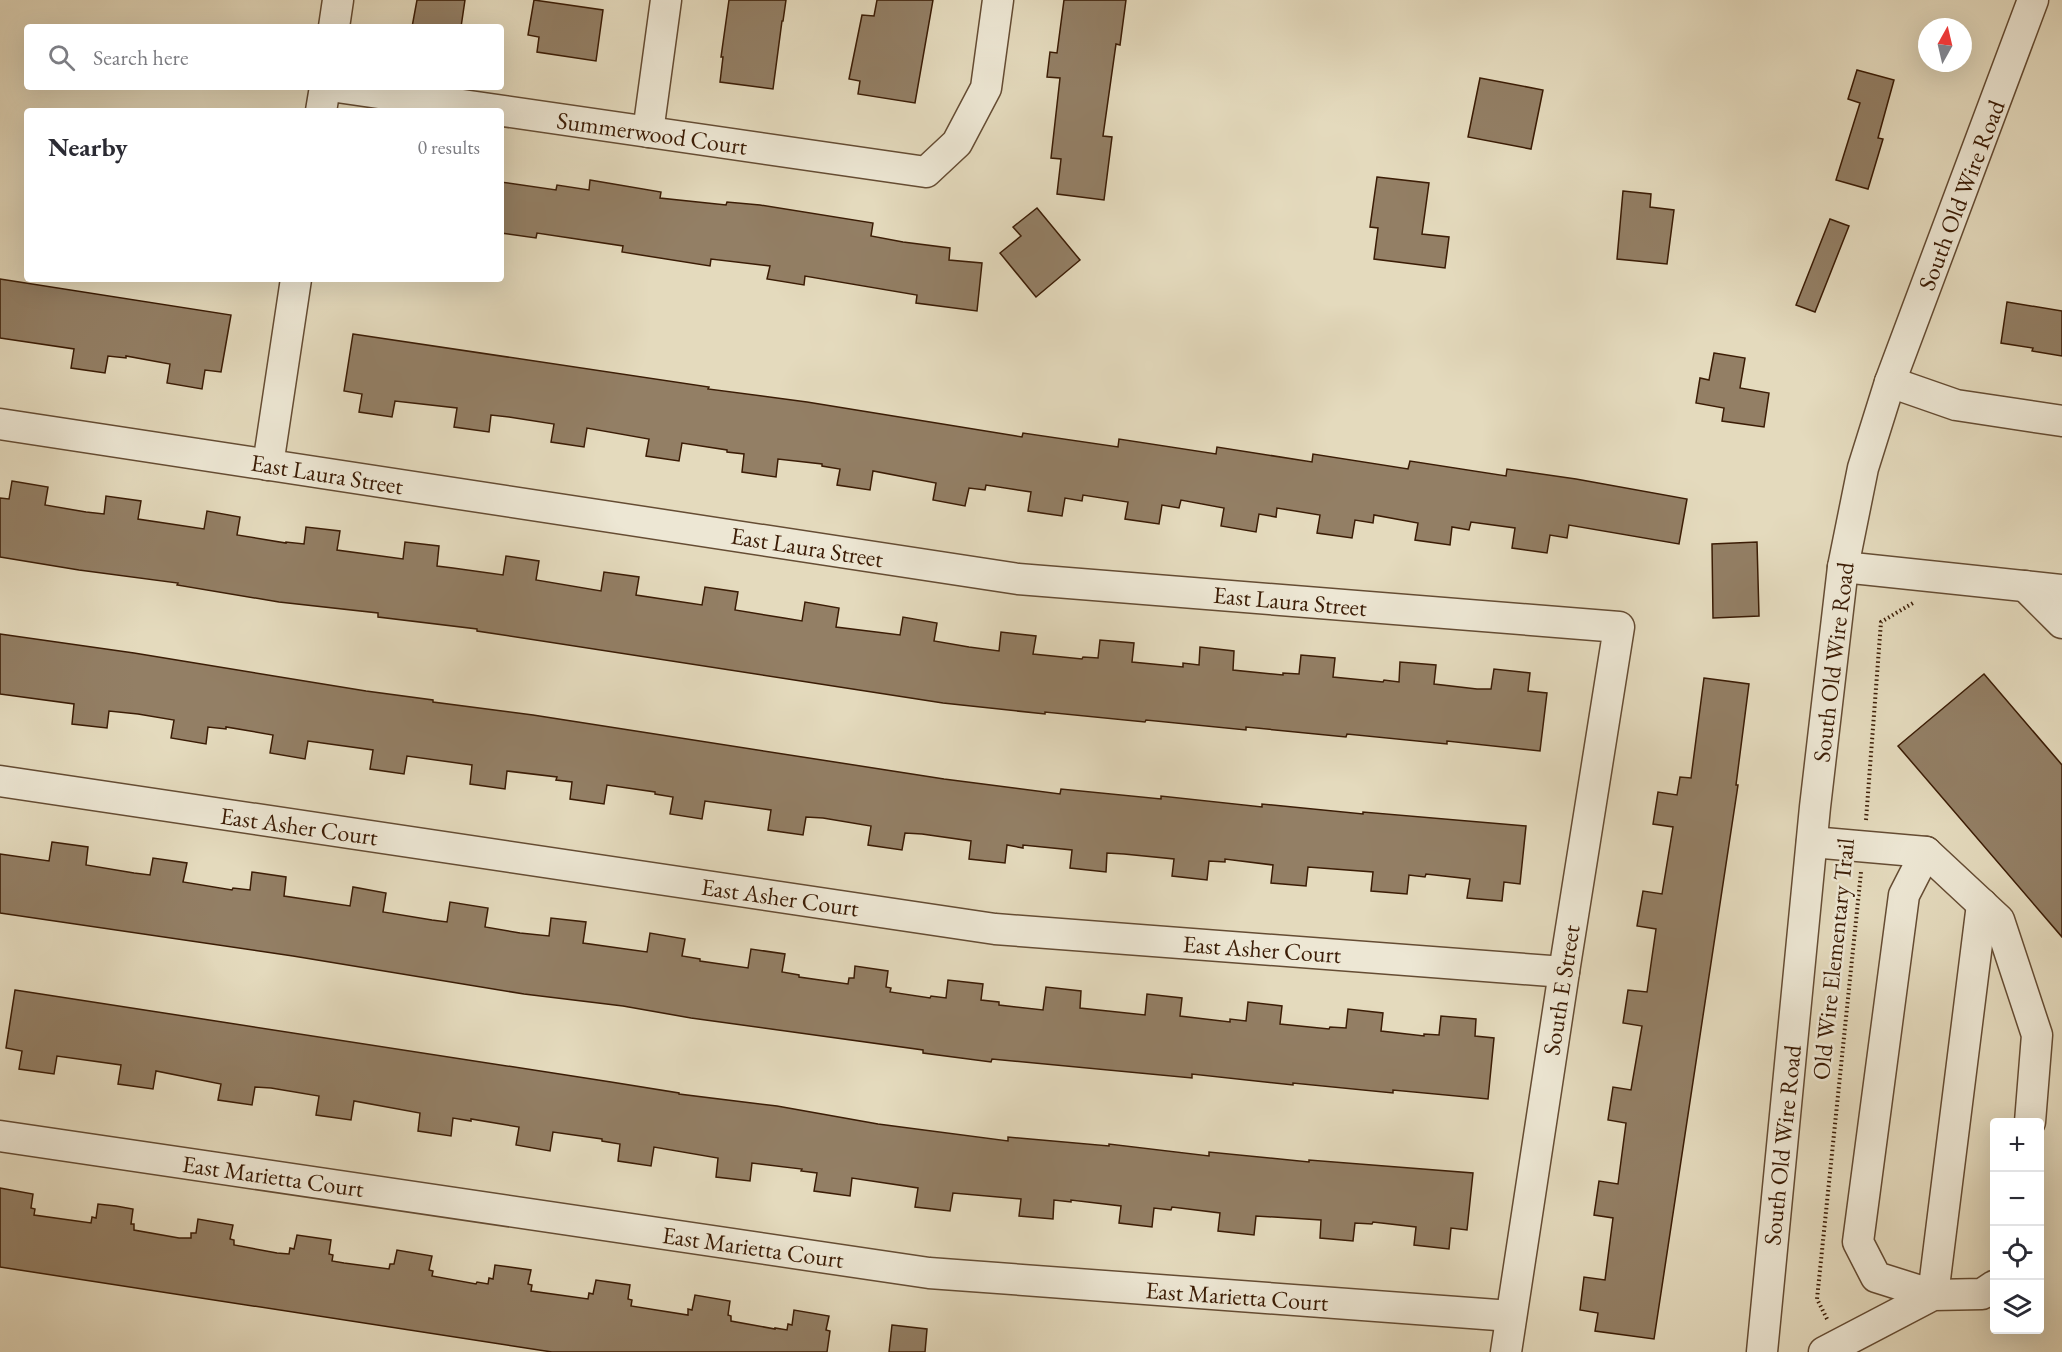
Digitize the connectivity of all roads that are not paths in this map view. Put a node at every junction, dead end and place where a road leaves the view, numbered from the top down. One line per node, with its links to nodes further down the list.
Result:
1 (338, 0): 5 (street)
2 (666, 0): 11 (street)
3 (998, 0): 11 (street, Summerwood Court)
4 (2033, 0): 13 (street, South Old Wire Road)
5 (334, 24)
6 (324, 90): 8 (street)
7 (358, 90): 9 (street, Summerwood Court)
8 (322, 108)
9 (482, 108)
10 (504, 111): 11 (street, Summerwood Court)
11 (648, 132)
12 (296, 282): 16 (street)
13 (1890, 382): 14 (street); 17 (street, South Old Wire Road)
14 (2062, 421)
15 (0, 424): 16 (street, East Laura Street)
16 (268, 465): 21 (street, East Laura Street)
17 (1844, 567): 18 (street); 23 (street, South Old Wire Road)
18 (2025, 586): 19 (street); 20 (street)
19 (2062, 590)
20 (2062, 623)
21 (1619, 627): 26 (street, South E Street)
22 (0, 782): 26 (street, East Asher Court)
23 (1812, 842): 24 (street); 34 (street, South Old Wire Road)
24 (1926, 852): 25 (street); 30 (street)
25 (1982, 904): 27 (street); 30 (street)
26 (1564, 972): 31 (street, South E Street)
27 (2030, 1118)
28 (0, 1136): 31 (street, East Marietta Court)
29 (1990, 1289): 30 (street)
30 (1933, 1295): 32 (street)
31 (1511, 1316): 33 (street, South E Street)
32 (1829, 1349)
33 (1506, 1352)
34 (1762, 1352)

